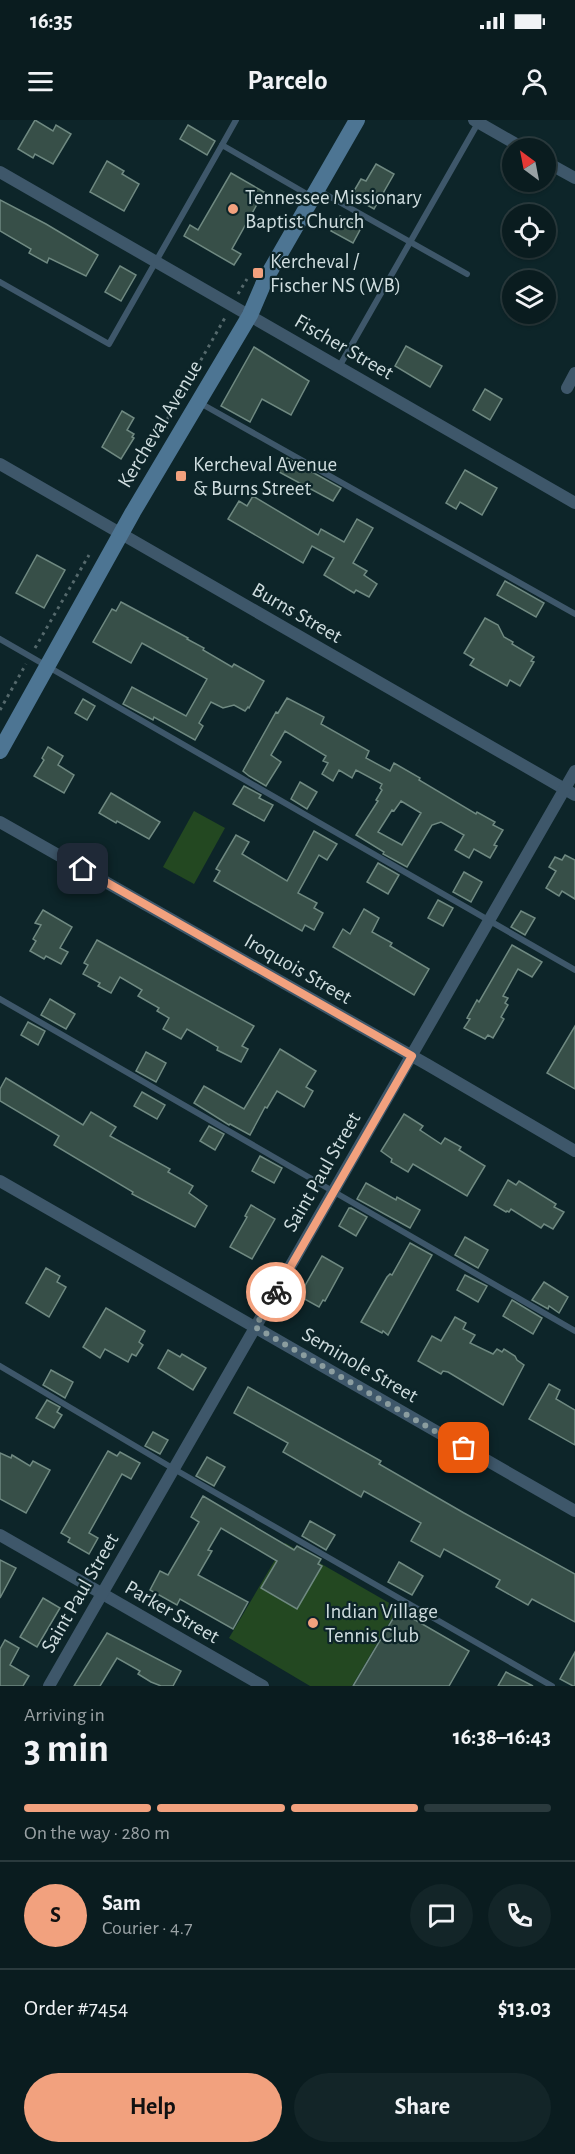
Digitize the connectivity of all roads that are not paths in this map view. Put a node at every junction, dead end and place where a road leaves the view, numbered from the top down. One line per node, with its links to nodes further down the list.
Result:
1 (236, 120): 5 (lane)
2 (357, 120): 9 (street, Kercheval Avenue)
3 (476, 121): 4 (street); 10 (lane)
4 (506, 138)
5 (222, 145): 9 (lane); 11 (lane)
6 (556, 168): 8 (street)
7 (0, 172): 11 (street, Fischer Street)
8 (575, 178)
9 (315, 193): 10 (lane); 14 (street, Kercheval Avenue)
10 (410, 242): 12 (lane); 15 (lane)
11 (156, 262): 13 (lane); 14 (street, Fischer Street)
12 (467, 274)
13 (0, 282)
14 (250, 315): 15 (street, Fischer Street); 18 (street, Kercheval Avenue)
15 (339, 367): 20 (street, Fischer Street)
16 (575, 373): 17 (street)
17 (567, 388)
18 (199, 402): 21 (street, Kercheval Avenue); 22 (lane)
19 (0, 464): 21 (street, Burns Street)
20 (575, 503)
21 (122, 534): 24 (street, Kercheval Avenue); 27 (street, Burns Street)
22 (575, 614)
23 (0, 639): 24 (lane)
24 (47, 665): 25 (street, Kercheval Avenue); 29 (lane)
25 (0, 751)
26 (575, 771): 27 (street, Saint Paul Street)
27 (570, 792): 29 (street, Saint Paul Street)
28 (0, 822): 32 (street, Iroquois Street)
29 (489, 921): 30 (lane); 32 (street, Saint Paul Street)
30 (575, 970)
31 (0, 999): 35 (lane)
32 (412, 1056): 33 (street, Iroquois Street); 35 (street, Saint Paul Street)
33 (575, 1151)
34 (0, 1181): 36 (street, Seminole Street)
35 (333, 1192): 36 (street, Saint Paul Street); 37 (lane)
36 (255, 1327): 39 (street, Saint Paul Street); 40 (street, Seminole Street)
37 (575, 1331)
38 (0, 1366): 39 (lane)
39 (174, 1469): 42 (street, Saint Paul Street); 45 (lane)
40 (575, 1511)
41 (0, 1535): 42 (street, Parker Street)
42 (102, 1594): 43 (street, Saint Paul Street); 44 (street, Parker Street)
43 (49, 1686)
44 (263, 1686)
45 (552, 1686)

